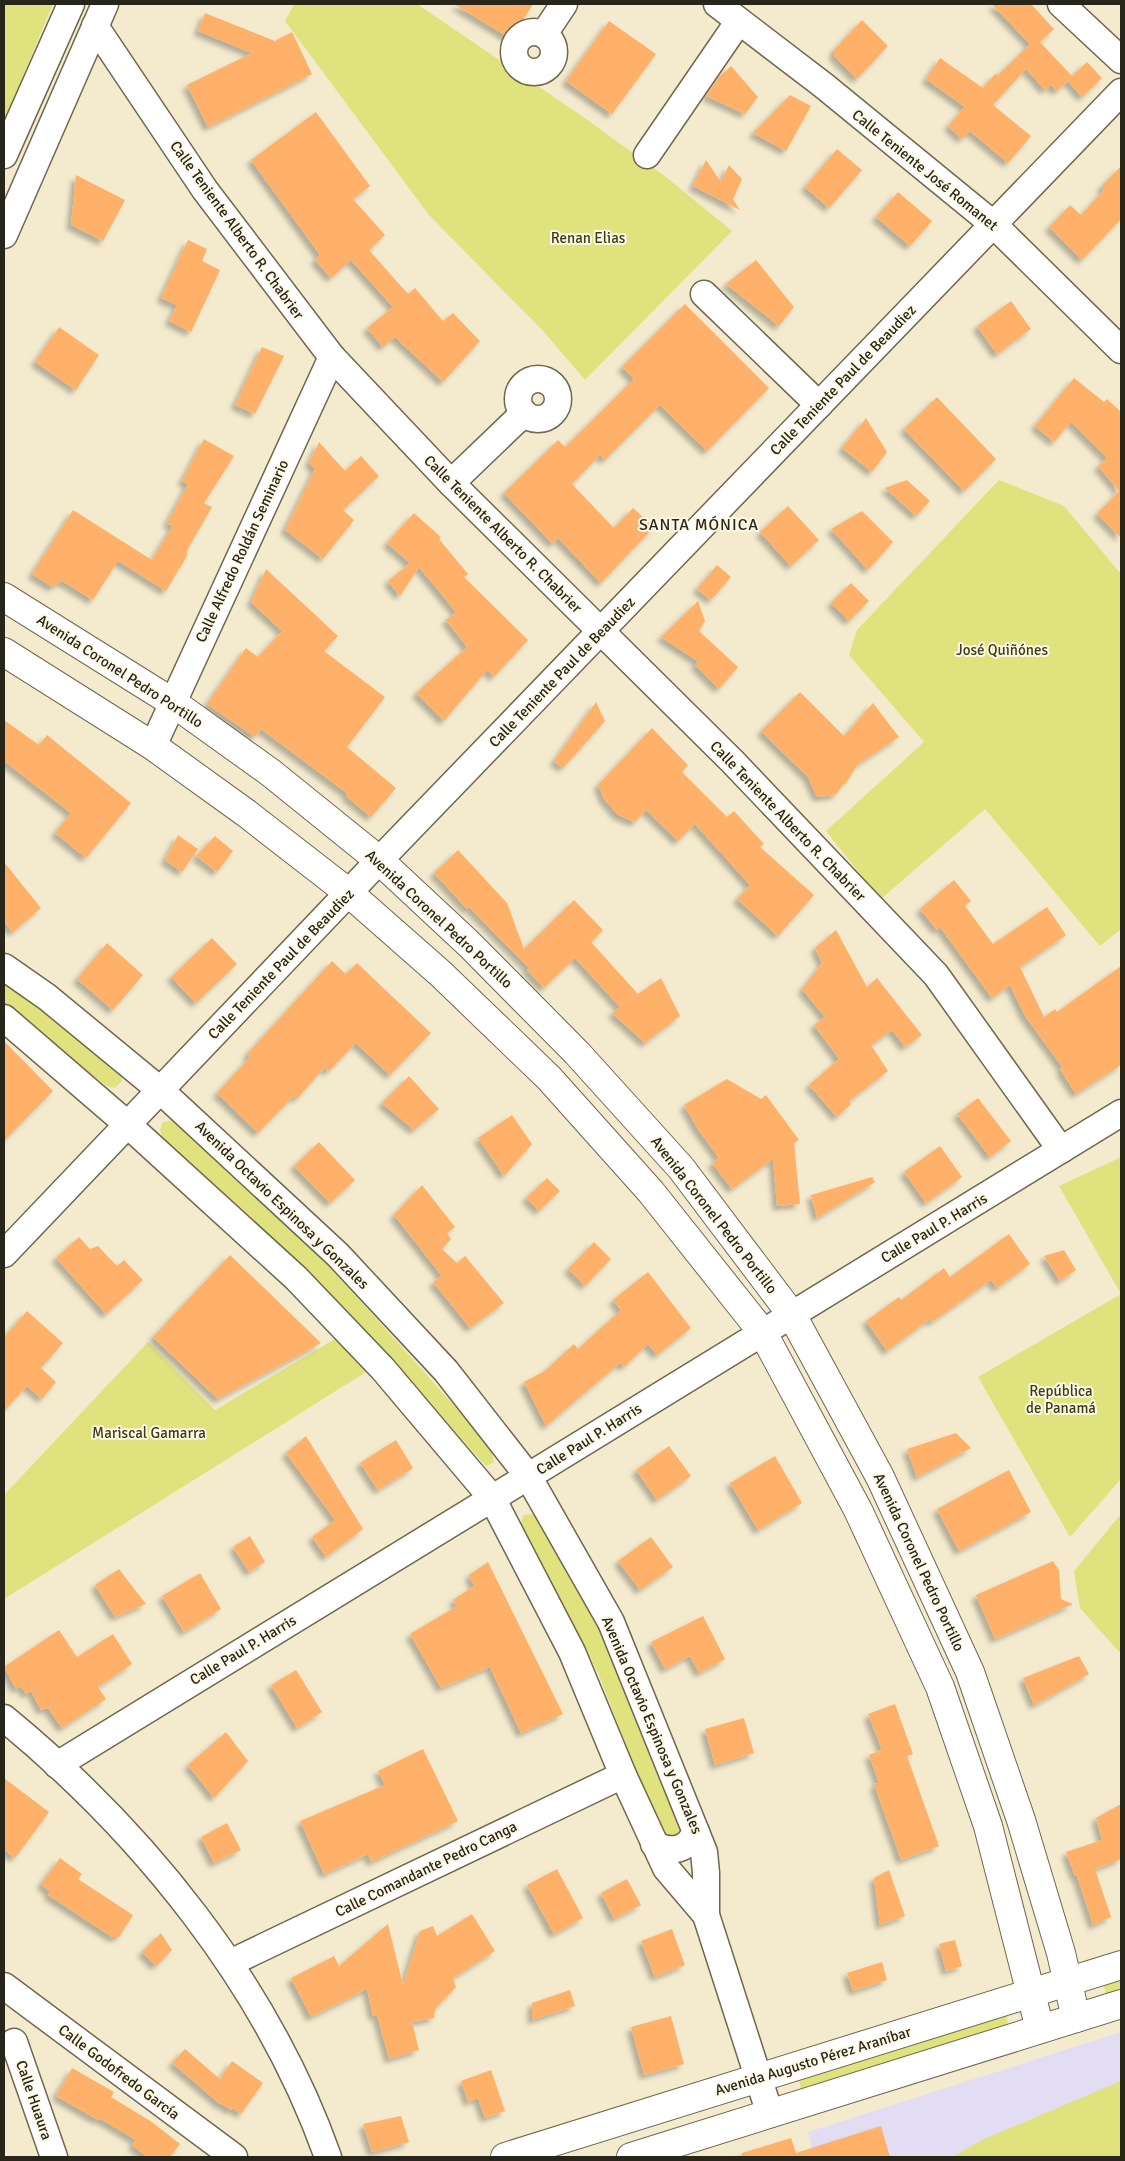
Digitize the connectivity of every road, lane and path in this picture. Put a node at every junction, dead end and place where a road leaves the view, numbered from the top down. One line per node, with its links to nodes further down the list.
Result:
1 (71, 4): 10 (street)
2 (564, 4): 7 (street)
3 (717, 4): 6 (street, Calle Teniente José Romanet)
4 (1061, 4): 8 (street)
5 (100, 15): 13 (street); 16 (street, Calle Teniente Alberto R. Chabrier)
6 (739, 21): 11 (street); 12 (street, Calle Teniente José Romanet)
7 (544, 34)
8 (1121, 60)
9 (1121, 92): 12 (street, Calle Teniente Paul de Beaudiez)
10 (4, 155)
11 (648, 155)
12 (993, 224): 15 (street, Calle Teniente José Romanet); 17 (street, Calle Teniente Paul de Beaudiez)
13 (4, 235)
14 (704, 294): 17 (street)
15 (1121, 350)
16 (332, 357): 19 (street, Calle Teniente Alberto R. Chabrier); 23 (street, Calle Alfredo Roldán Seminario)
17 (819, 405): 21 (street, Calle Teniente Paul de Beaudiez)
18 (524, 413): 19 (street)
19 (450, 483): 21 (street, Calle Teniente Alberto R. Chabrier)
20 (4, 597): 23 (main road, Avenida Coronel Pedro Portillo)
21 (600, 632): 25 (street, Calle Teniente Paul de Beaudiez); 32 (street, Calle Teniente Alberto R. Chabrier)
22 (4, 652): 24 (main road)
23 (172, 702): 24 (street, Calle Alfredo Roldán Seminario); 25 (main road, Avenida Coronel Pedro Portillo)
24 (153, 746): 26 (main road)
25 (380, 861): 26 (street, Calle Teniente Paul de Beaudiez); 34 (main road, Avenida Coronel Pedro Portillo)
26 (349, 894): 29 (street, Calle Teniente Paul de Beaudiez); 35 (main road)
27 (4, 967): 29 (street, Avenida Octavio Espinosa y Gonzales)
28 (4, 1018): 31 (street, Avenida Octavio Espinosa y Gonzales)
29 (160, 1090): 31 (street, Calle Teniente Paul de Beaudiez); 36 (street, Avenida Octavio Espinosa y Gonzales)
30 (1121, 1113): 32 (street, Calle Paul P. Harris)
31 (127, 1124): 33 (street, Calle Teniente Paul de Beaudiez); 37 (street, Avenida Octavio Espinosa y Gonzales)
32 (1061, 1150): 34 (street, Calle Paul P. Harris)
33 (4, 1254)
34 (792, 1315): 35 (street, Calle Paul P. Harris); 43 (main road, Avenida Coronel Pedro Portillo)
35 (763, 1333): 36 (street, Calle Paul P. Harris); 44 (main road)
36 (528, 1476): 37 (street, Calle Paul P. Harris); 41 (street, Avenida Octavio Espinosa y Gonzales)
37 (492, 1498): 39 (street, Calle Paul P. Harris); 40 (street, Avenida Octavio Espinosa y Gonzales)
38 (4, 1718): 39 (street)
39 (56, 1764): 46 (street)
40 (623, 1774): 42 (street, Avenida Octavio Espinosa y Gonzales); 46 (street, Calle Comandante Pedro Canga)
41 (696, 1832): 42 (street); 45 (street, Avenida Octavio Espinosa y Gonzales)
42 (654, 1844): 45 (street, Avenida Octavio Espinosa y Gonzales)
43 (1043, 1895): 44 (main road); 48 (main road, Avenida Coronel Pedro Portillo)
44 (1008, 1903): 50 (main road)
45 (706, 1916): 56 (street, Avenida Octavio Espinosa y Gonzales)
46 (230, 1962): 60 (street)
47 (1121, 1965): 48 (main road, Avenida Augusto Pérez Araníbar)
48 (1068, 1981): 50 (main road, Avenida Augusto Pérez Araníbar); 53 (main road, Avenida Coronel Pedro Portillo)
49 (4, 1986): 52 (street, Calle Godofredo García)
50 (1032, 1993): 54 (main road); 56 (main road, Avenida Augusto Pérez Araníbar)
51 (1121, 2004): 53 (main road)
52 (32, 2007): 55 (street); 59 (street, Calle Godofredo García)
53 (1076, 2018): 54 (main road)
54 (1040, 2029): 57 (main road)
55 (9, 2047): 58 (street, Calle Huaura)
56 (758, 2078): 57 (street, Avenida Octavio Espinosa y Gonzales); 61 (main road, Avenida Augusto Pérez Araníbar)
57 (770, 2114): 62 (main road)
58 (54, 2157)
59 (234, 2157)
60 (328, 2157)
61 (505, 2157)
62 (631, 2157)

